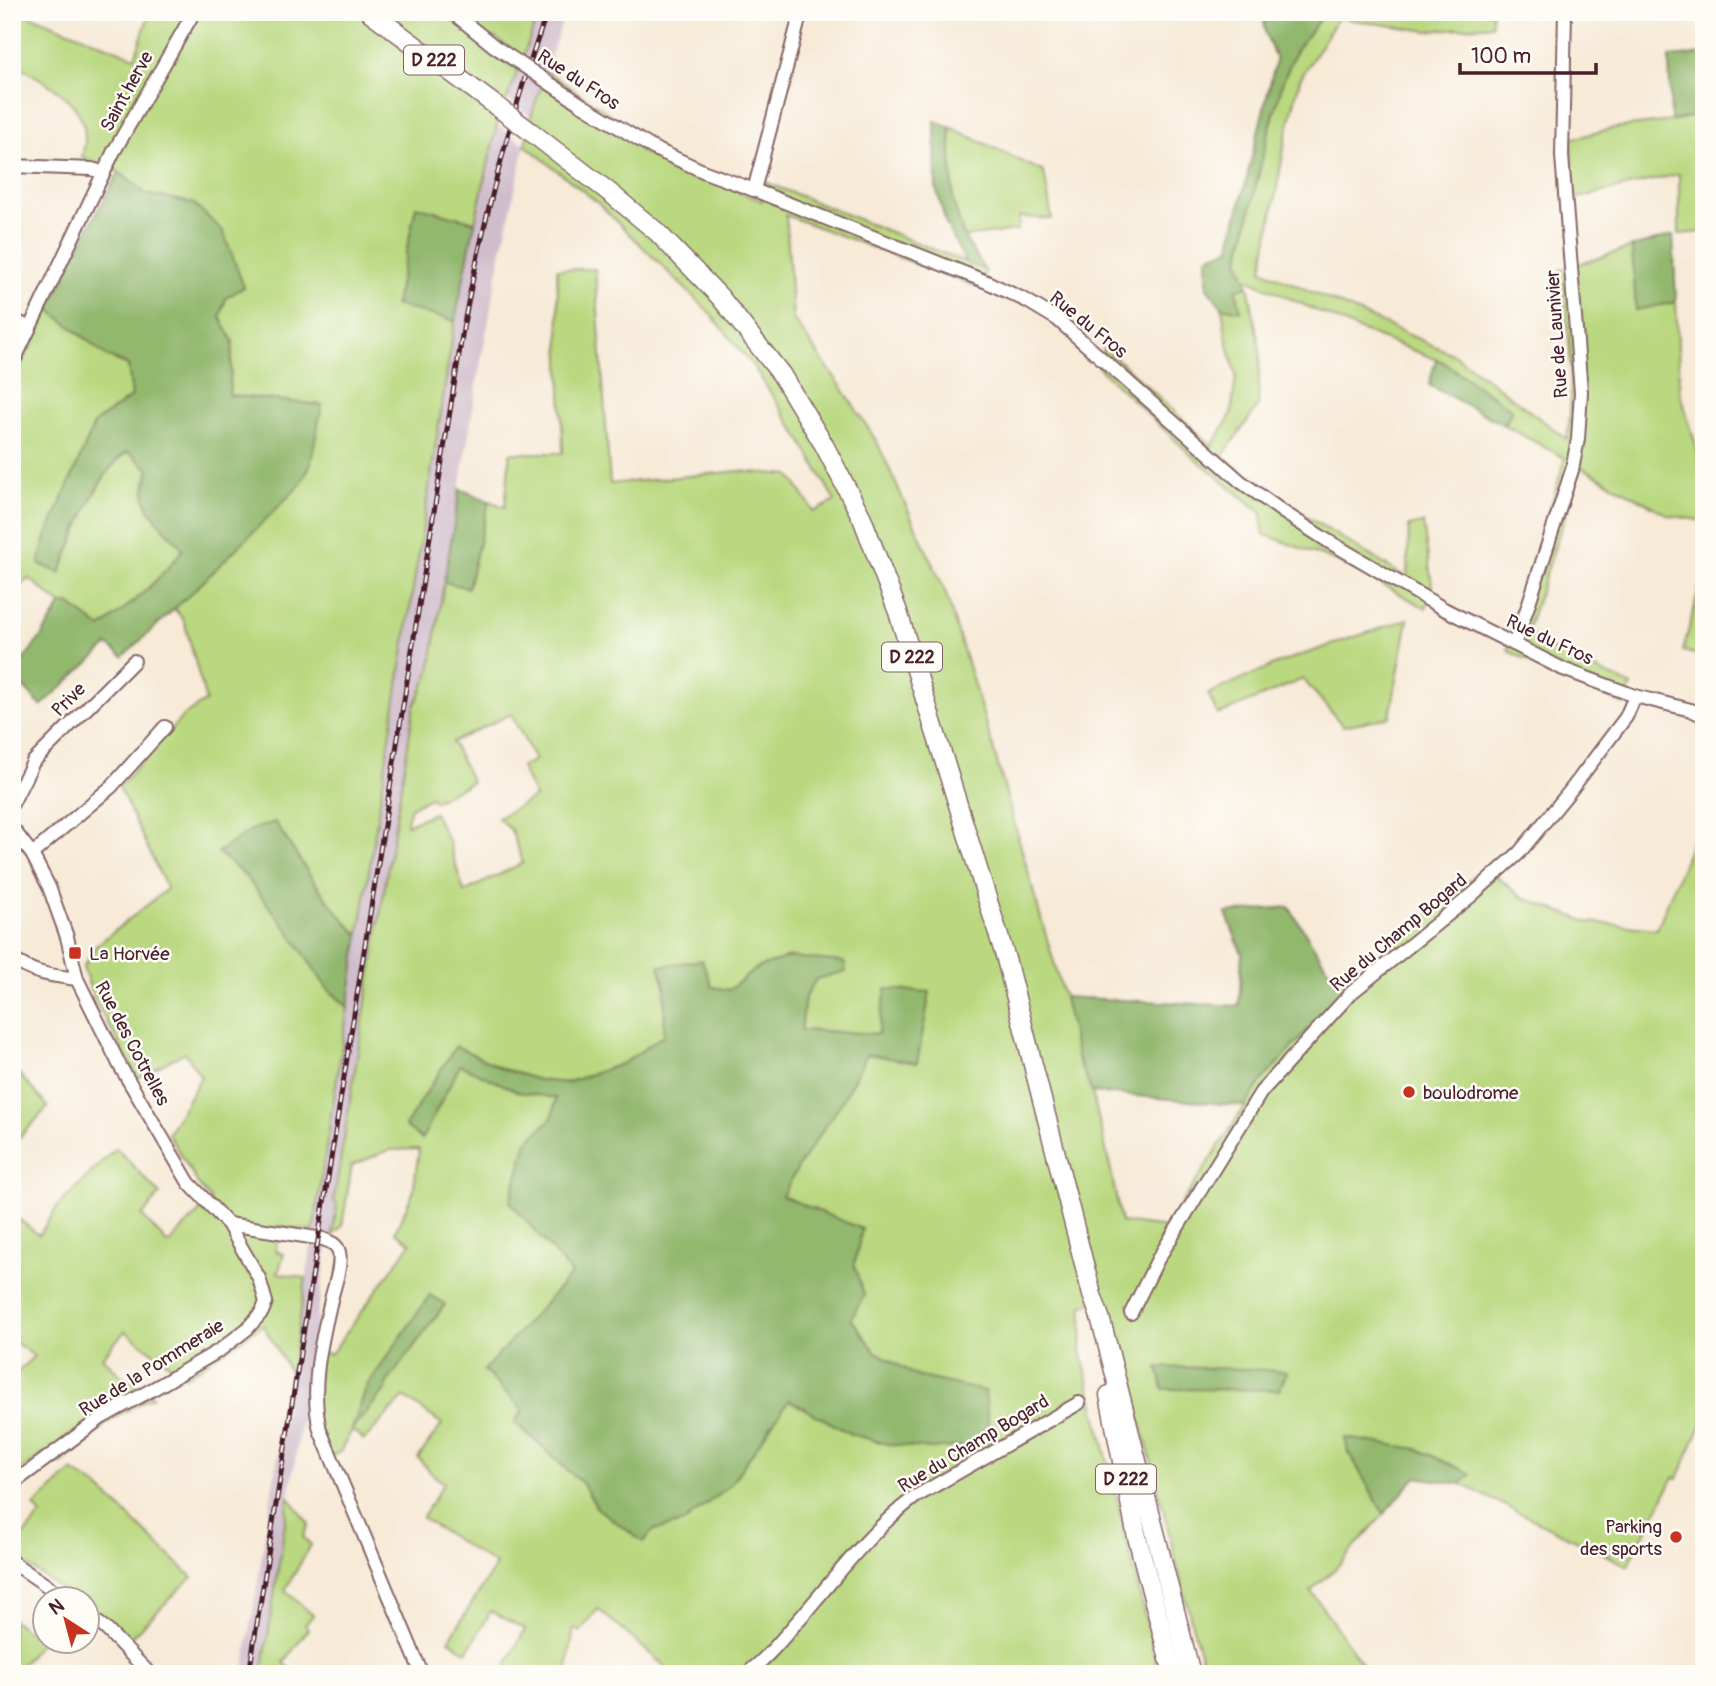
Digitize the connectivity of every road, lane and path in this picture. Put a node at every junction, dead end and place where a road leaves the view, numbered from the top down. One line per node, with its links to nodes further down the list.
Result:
1 (194, 12): 7 (street, Saint herve)
2 (370, 12): 23 (highway, D 222, bridge)
3 (452, 12): 8 (street, Rue du Fros, bridge)
4 (801, 12): 8 (street)
5 (1565, 12): 12 (street, Rue de Launivier)
6 (12, 166): 7 (street)
7 (104, 173): 10 (street, Saint herve)
8 (754, 190): 12 (street, Rue du Fros)
9 (12, 319): 10 (street)
10 (30, 328): 11 (street, Saint herve)
11 (12, 365)
12 (1514, 644): 14 (street, Rue du Fros)
13 (134, 661): 17 (street, Prive)
14 (1635, 696): 15 (street, Rue du Fros); 24 (street, Rue du Champ Bogard)
15 (1704, 716)
16 (165, 727): 19 (street)
17 (12, 804)
18 (12, 828): 19 (street, Rue des Cotrelles)
19 (32, 854): 21 (street, Rue des Cotrelles)
20 (12, 959): 21 (street)
21 (77, 979): 22 (street, Rue des Cotrelles)
22 (229, 1224): 26 (street, Rue de la Pommeraie); 33 (street)
23 (1092, 1296): 29 (highway, D 222); 31 (highway, D 222)
24 (1131, 1313)
25 (1079, 1403): 34 (street, Rue du Champ Bogard)
26 (12, 1484)
27 (12, 1562): 28 (street)
28 (44, 1584)
29 (1172, 1595): 35 (highway, D 222); 36 (highway)
30 (102, 1626): 32 (street)
31 (1170, 1669)
32 (150, 1674)
33 (422, 1674)
34 (746, 1674)
35 (1191, 1674)
36 (1198, 1674)

